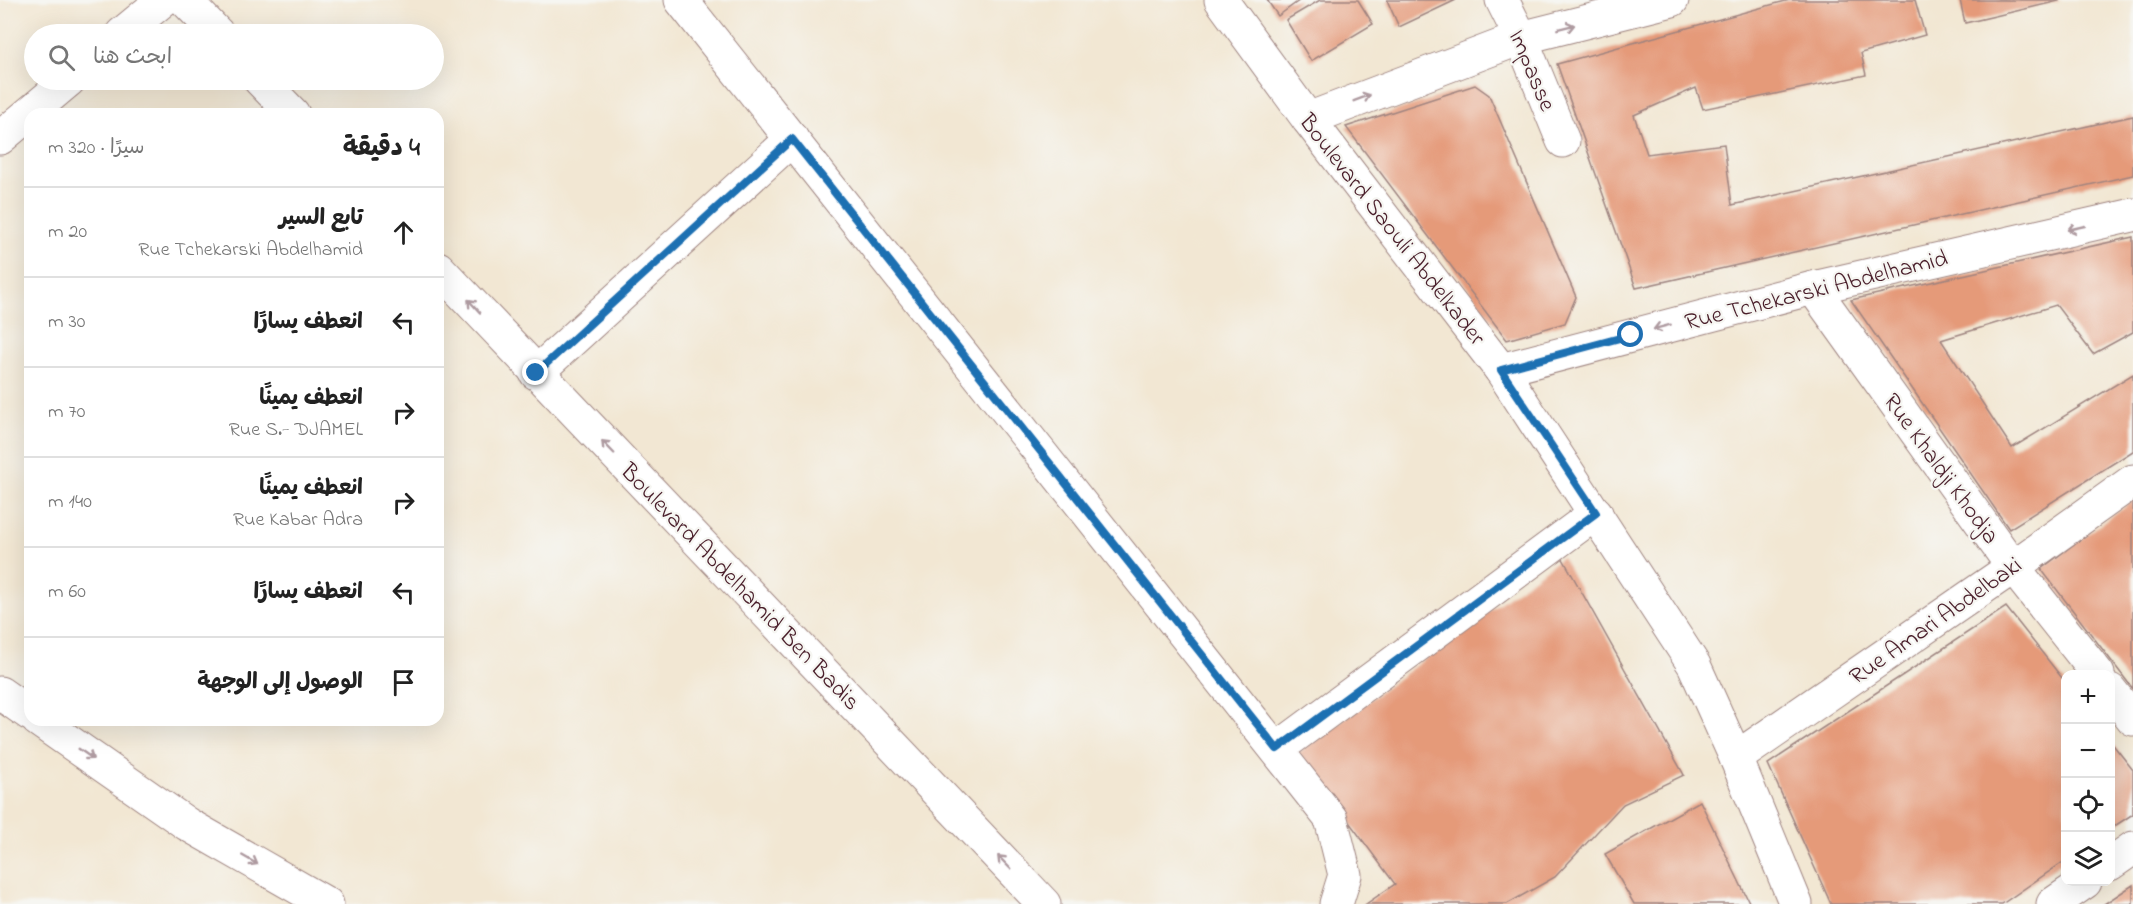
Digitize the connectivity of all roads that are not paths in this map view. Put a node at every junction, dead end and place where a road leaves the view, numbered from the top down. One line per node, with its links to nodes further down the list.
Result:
1 (163, 0): 7 (street)
2 (185, 0): 8 (street)
3 (681, 0): 17 (street)
4 (1221, 0): 15 (street, Boulevard Saouli Abdelkader)
5 (1502, 0): 9 (street, Impasse)
6 (1672, 0): 9 (street, one-way to 6)
7 (134, 24)
8 (208, 24)
9 (1521, 38): 15 (street, one-way to 9); 18 (street, Impasse)
10 (57, 90): 12 (street)
11 (270, 90): 13 (street)
12 (36, 108)
13 (287, 108)
14 (24, 118): 16 (street)
15 (1308, 119): 22 (street, Boulevard Saouli Abdelkader)
16 (0, 138)
17 (792, 139): 23 (street); 33 (street)
18 (1563, 141)
19 (2133, 215): 21 (street, Rue Tchekarski Abdelhamid, one-way to 21)
20 (444, 274): 23 (street, Boulevard Abdelhamid Ben Badis, one-way to 20)
21 (1813, 288): 22 (street, Rue Tchekarski Abdelhamid, one-way to 22); 26 (street, Rue Khaldji Khodja)
22 (1501, 370): 25 (street, Boulevard Saouli Abdelkader)
23 (536, 373): 39 (street, Boulevard Abdelhamid Ben Badis, one-way to 23)
24 (2133, 481): 26 (street, Rue Amari Abdelbaki)
25 (1596, 513): 33 (street); 34 (street, Boulevard Saouli Abdelkader)
26 (2013, 567): 27 (street, Rue Khaldji Khodja); 34 (street, Rue Amari Abdelbaki)
27 (2094, 670)
28 (0, 693): 30 (street)
29 (2115, 696): 31 (street)
30 (24, 710)
31 (2133, 719)
32 (47, 726): 38 (street, one-way to 38)
33 (1277, 749): 40 (street)
34 (1736, 758): 41 (street, Boulevard Saouli Abdelkader)
35 (2133, 848): 36 (street)
36 (2115, 861)
37 (2079, 886): 42 (street)
38 (327, 904)
39 (1044, 904)
40 (1336, 904)
41 (1796, 904)
42 (2053, 904)

